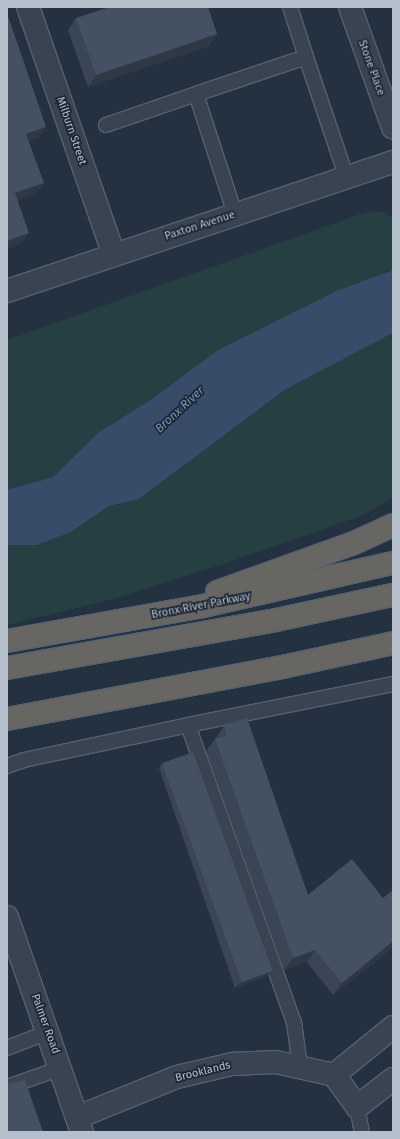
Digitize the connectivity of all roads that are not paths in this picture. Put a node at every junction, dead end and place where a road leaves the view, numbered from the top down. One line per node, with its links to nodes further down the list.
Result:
1 (28, 7): 11 (street, Milburn Street)
2 (290, 7): 4 (lane)
3 (350, 7): 7 (street, Stone Place)
4 (306, 57): 5 (lane); 9 (lane)
5 (196, 94): 6 (lane); 10 (lane)
6 (106, 125)
7 (393, 128)
8 (393, 162): 9 (street, Paxton Avenue)
9 (346, 176): 10 (street, Paxton Avenue)
10 (236, 214): 11 (street, Paxton Avenue)
11 (114, 255): 12 (street, Paxton Avenue)
12 (7, 291)
13 (393, 525): 16 (highway)
14 (393, 563): 16 (highway, Bronx River Parkway)
15 (393, 595): 19 (highway)
16 (155, 614): 17 (highway, Bronx River Parkway)
17 (7, 641)
18 (393, 643): 21 (highway)
19 (7, 668)
20 (393, 685): 22 (lane)
21 (7, 718)
22 (188, 725): 23 (lane); 28 (lane)
23 (7, 766)
24 (7, 917): 26 (street, Palmer Road)
25 (393, 1027): 30 (street)
26 (48, 1032): 27 (lane); 29 (street, Palmer Road)
27 (7, 1048)
28 (300, 1067): 30 (street, Brooklands); 34 (street, Brooklands)
29 (61, 1068): 32 (lane); 34 (street, Palmer Road)
30 (334, 1075): 33 (street)
31 (393, 1079): 33 (street)
32 (7, 1087)
33 (357, 1107): 35 (lane)
34 (80, 1125)
35 (362, 1132)

